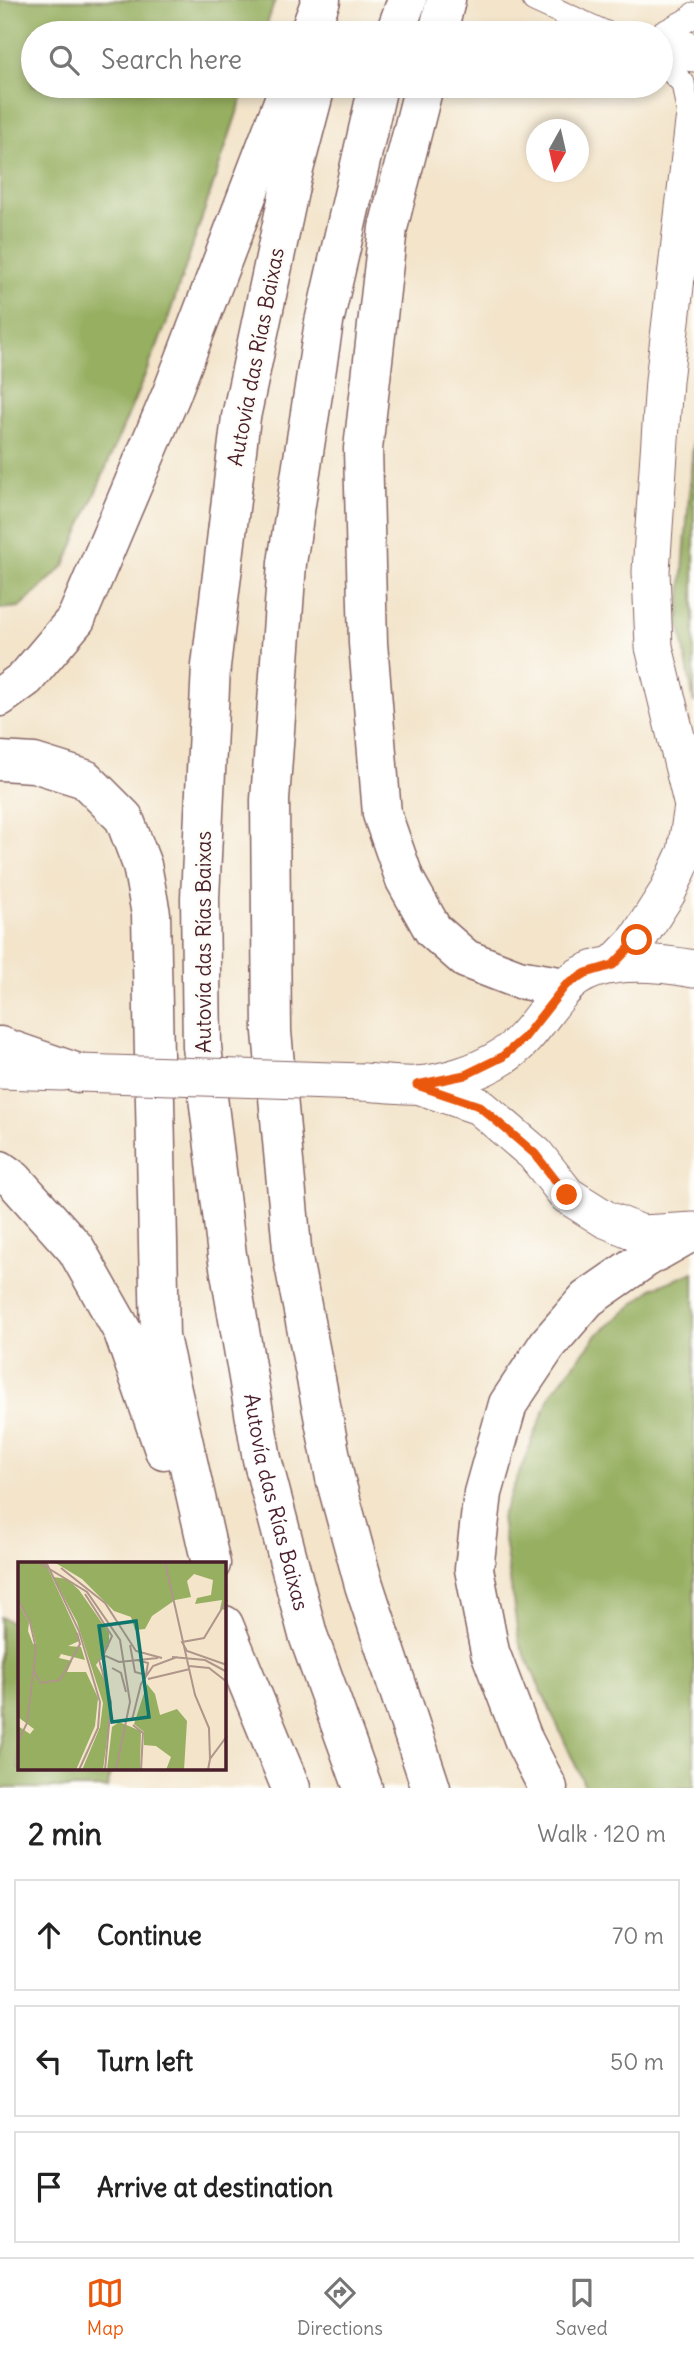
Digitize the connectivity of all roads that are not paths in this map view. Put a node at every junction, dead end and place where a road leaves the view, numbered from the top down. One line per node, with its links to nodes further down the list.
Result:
1 (321, 0): 7 (highway)
2 (339, 0): 8 (highway)
3 (407, 0): 9 (highway)
4 (446, 0): 10 (highway)
5 (534, 0): 11 (street)
6 (694, 14): 12 (street)
7 (313, 21)
8 (333, 21)
9 (399, 21)
10 (441, 21)
11 (580, 21)
12 (673, 28)
13 (673, 38): 14 (street)
14 (694, 45)
15 (673, 59): 16 (street)
16 (694, 60)
17 (673, 72): 22 (street)
18 (284, 98): 23 (highway)
19 (313, 98): 40 (highway, Autovía das Rías Baixas)
20 (374, 98): 41 (highway)
21 (421, 98): 29 (highway)
22 (693, 127): 24 (main road)
23 (0, 697)
24 (679, 742): 26 (main road); 27 (main road)
25 (0, 761): 37 (highway)
26 (694, 778)
27 (613, 965): 28 (main road); 29 (main road)
28 (694, 969)
29 (565, 986): 33 (main road)
30 (0, 1046): 32 (highway)
31 (0, 1070): 32 (main road)
32 (78, 1073): 33 (main road, bridge)
33 (417, 1085): 35 (main road)
34 (0, 1170): 36 (highway)
35 (692, 1232): 42 (highway)
36 (202, 1562)
37 (211, 1562)
38 (226, 1629): 39 (highway)
39 (292, 1788)
40 (363, 1788)
41 (431, 1788)
42 (548, 1788)

